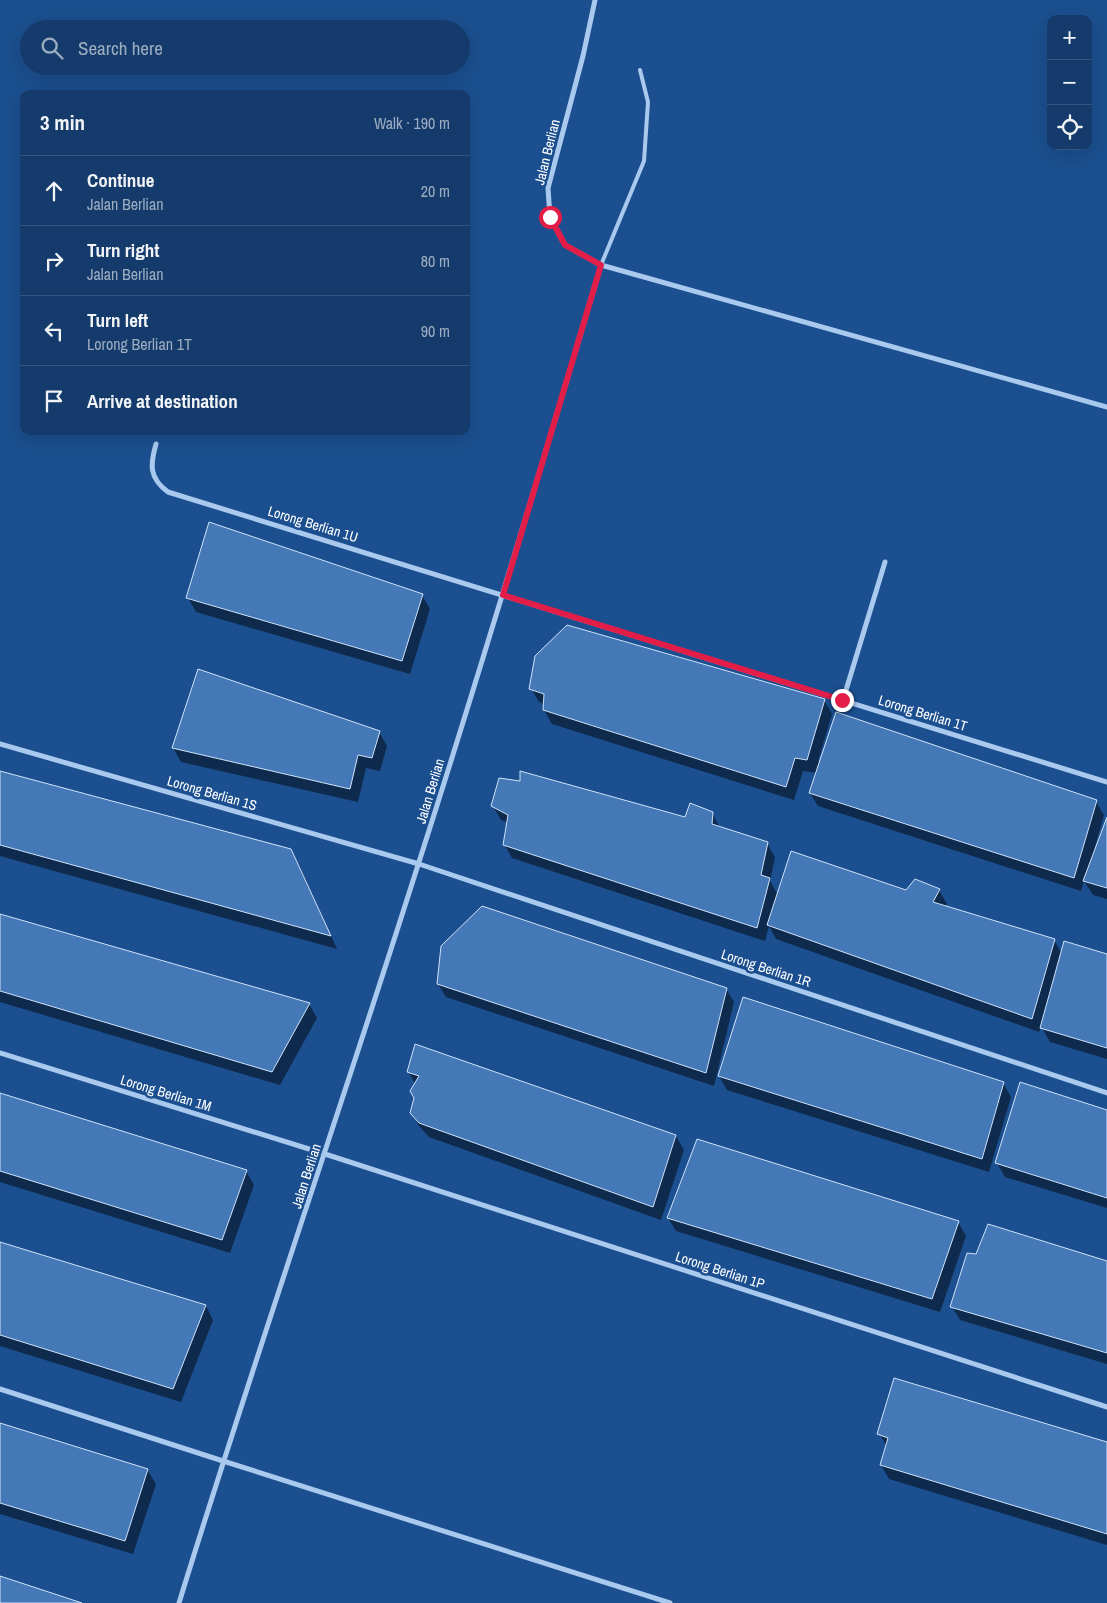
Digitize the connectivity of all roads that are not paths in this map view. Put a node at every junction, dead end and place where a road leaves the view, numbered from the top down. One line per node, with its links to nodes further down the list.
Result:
1 (595, 0): 3 (street, Jalan Berlian)
2 (640, 70): 3 (lane)
3 (601, 265): 4 (street); 7 (street, Jalan Berlian)
4 (1107, 407)
5 (156, 444): 7 (street, Lorong Berlian 1U)
6 (885, 562): 8 (street)
7 (503, 595): 8 (street, Lorong Berlian 1T); 11 (street, Jalan Berlian)
8 (842, 700): 10 (street, Lorong Berlian 1T)
9 (0, 744): 11 (street, Lorong Berlian 1S)
10 (1107, 782)
11 (419, 864): 13 (street, Lorong Berlian 1R); 14 (street, Jalan Berlian)
12 (0, 1053): 14 (street, Lorong Berlian 1M)
13 (1107, 1093)
14 (325, 1154): 16 (street, Lorong Berlian 1P); 17 (street, Jalan Berlian)
15 (0, 1388): 17 (street)
16 (1107, 1407)
17 (223, 1461): 18 (street, Jalan Berlian); 19 (street)
18 (179, 1603)
19 (670, 1603)

